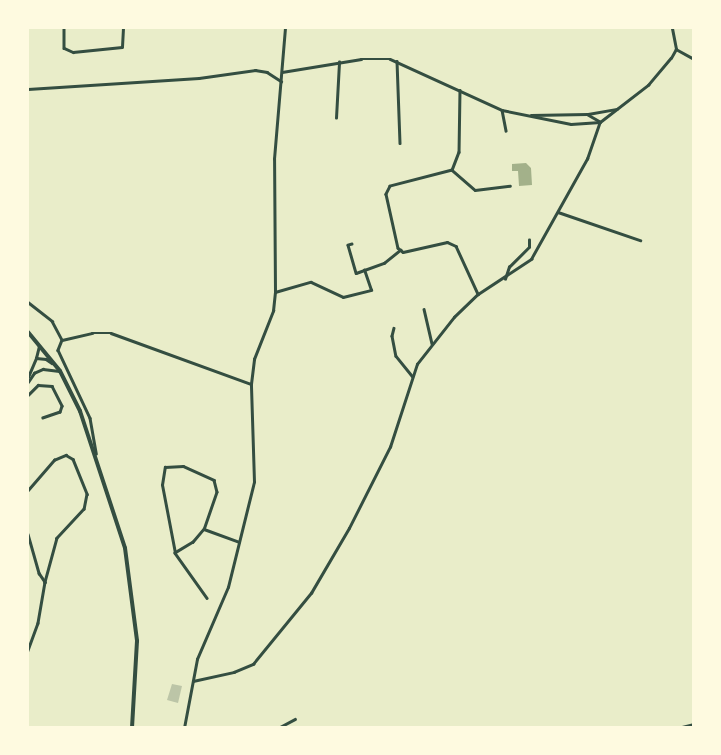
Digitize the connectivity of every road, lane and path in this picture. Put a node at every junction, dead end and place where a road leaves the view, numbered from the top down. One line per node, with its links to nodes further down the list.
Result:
1 (64, 28): 2 (street)
2 (123, 28)
3 (285, 28): 9 (street)
4 (672, 28): 5 (street)
5 (676, 49): 6 (street); 13 (street)
6 (694, 59)
7 (397, 61): 8 (street); 12 (street); 20 (street)
8 (340, 62): 9 (street); 17 (street)
9 (282, 72): 10 (street)
10 (281, 81): 11 (street); 30 (street)
11 (28, 89)
12 (460, 90): 14 (street); 21 (street)
13 (631, 100): 15 (street); 18 (street)
14 (502, 110): 16 (street); 19 (street)
15 (587, 114): 16 (street); 18 (street)
16 (530, 115): 18 (street)
17 (336, 118)
18 (600, 122): 23 (street)
19 (506, 131)
20 (400, 143)
21 (452, 170): 22 (street); 27 (street)
22 (510, 186)
23 (558, 212): 25 (street); 29 (street)
24 (529, 240): 29 (street)
25 (640, 240)
26 (352, 244): 28 (street)
27 (400, 250): 28 (street); 31 (street)
28 (364, 270): 30 (street)
29 (505, 279): 31 (street)
30 (275, 292): 44 (street)
31 (478, 294): 37 (street)
32 (28, 302): 36 (street)
33 (424, 308): 37 (street)
34 (394, 328): 41 (street)
35 (28, 332): 38 (main road)
36 (62, 340): 44 (street); 47 (street)
37 (432, 343): 41 (street)
38 (39, 344): 39 (street); 40 (main road)
39 (36, 358): 40 (street); 42 (street)
40 (60, 371): 43 (street); 47 (main road)
41 (412, 376): 56 (street)
42 (28, 377)
43 (28, 382)
44 (251, 384): 51 (street)
45 (28, 395): 46 (street)
46 (43, 418)
47 (96, 453): 59 (main road)
48 (28, 490): 53 (street)
49 (204, 529): 51 (street); 52 (street); 52 (street)
50 (28, 534): 53 (street)
51 (239, 542): 56 (street)
52 (175, 554): 54 (street)
53 (45, 582): 55 (street)
54 (207, 598)
55 (28, 651)
56 (193, 681): 60 (street)
57 (295, 719): 61 (street)
58 (694, 724): 62 (street)
59 (132, 728)
60 (184, 728)
61 (278, 728)
62 (678, 728)

